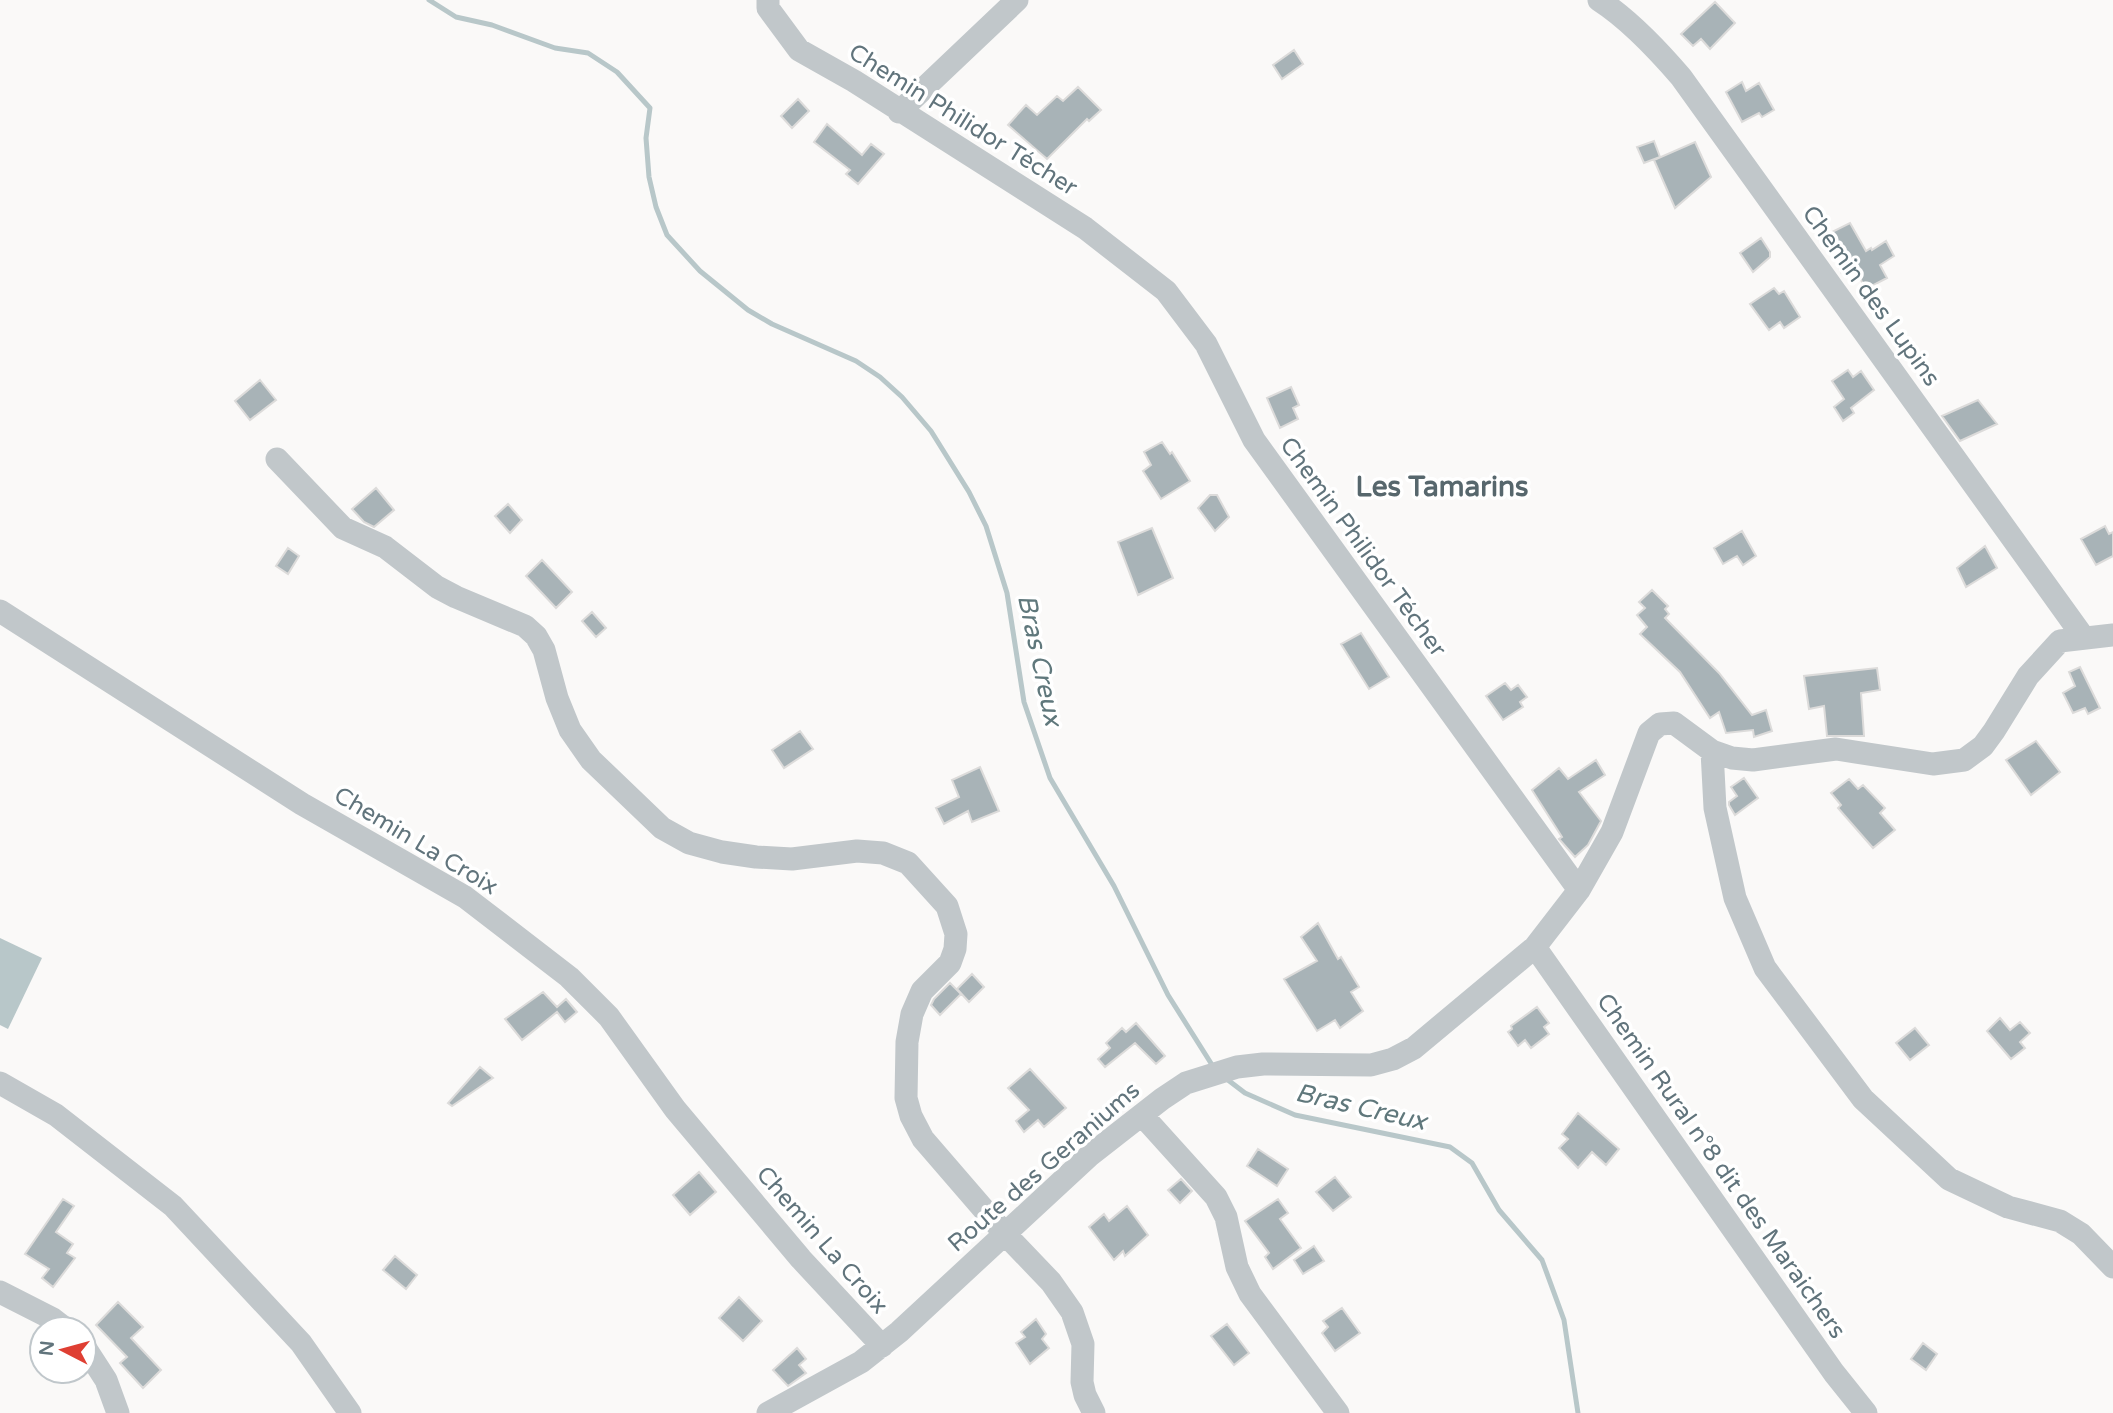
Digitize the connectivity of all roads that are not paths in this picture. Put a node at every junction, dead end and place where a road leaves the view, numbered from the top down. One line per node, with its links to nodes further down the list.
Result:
1 (768, 0): 4 (street, Chemin Philidor Técher)
2 (1017, 0): 4 (street)
3 (1599, 0): 8 (street, Chemin des Lupins)
4 (899, 111): 10 (street, Chemin Philidor Técher)
5 (277, 459): 14 (street)
6 (0, 611): 18 (street, Chemin La Croix)
7 (2113, 635): 8 (street, Route des Geraniums)
8 (2084, 638): 9 (street, Route des Geraniums)
9 (1712, 751): 10 (street, Route des Geraniums); 15 (street)
10 (1579, 890): 11 (street, Route des Geraniums)
11 (1535, 947): 13 (street, Route des Geraniums); 25 (street, Chemin Rural n°8 dit des Maraichers)
12 (0, 1083): 21 (street)
13 (1142, 1115): 14 (street, Route des Geraniums); 24 (street)
14 (1005, 1234): 18 (street, Route des Geraniums); 23 (street)
15 (2113, 1267)
16 (0, 1292): 17 (street)
17 (45, 1315)
18 (882, 1346): 22 (street, Route des Geraniums)
19 (98, 1368): 20 (street)
20 (118, 1413)
21 (350, 1413)
22 (768, 1413)
23 (1094, 1413)
24 (1338, 1413)
25 (1866, 1413)

